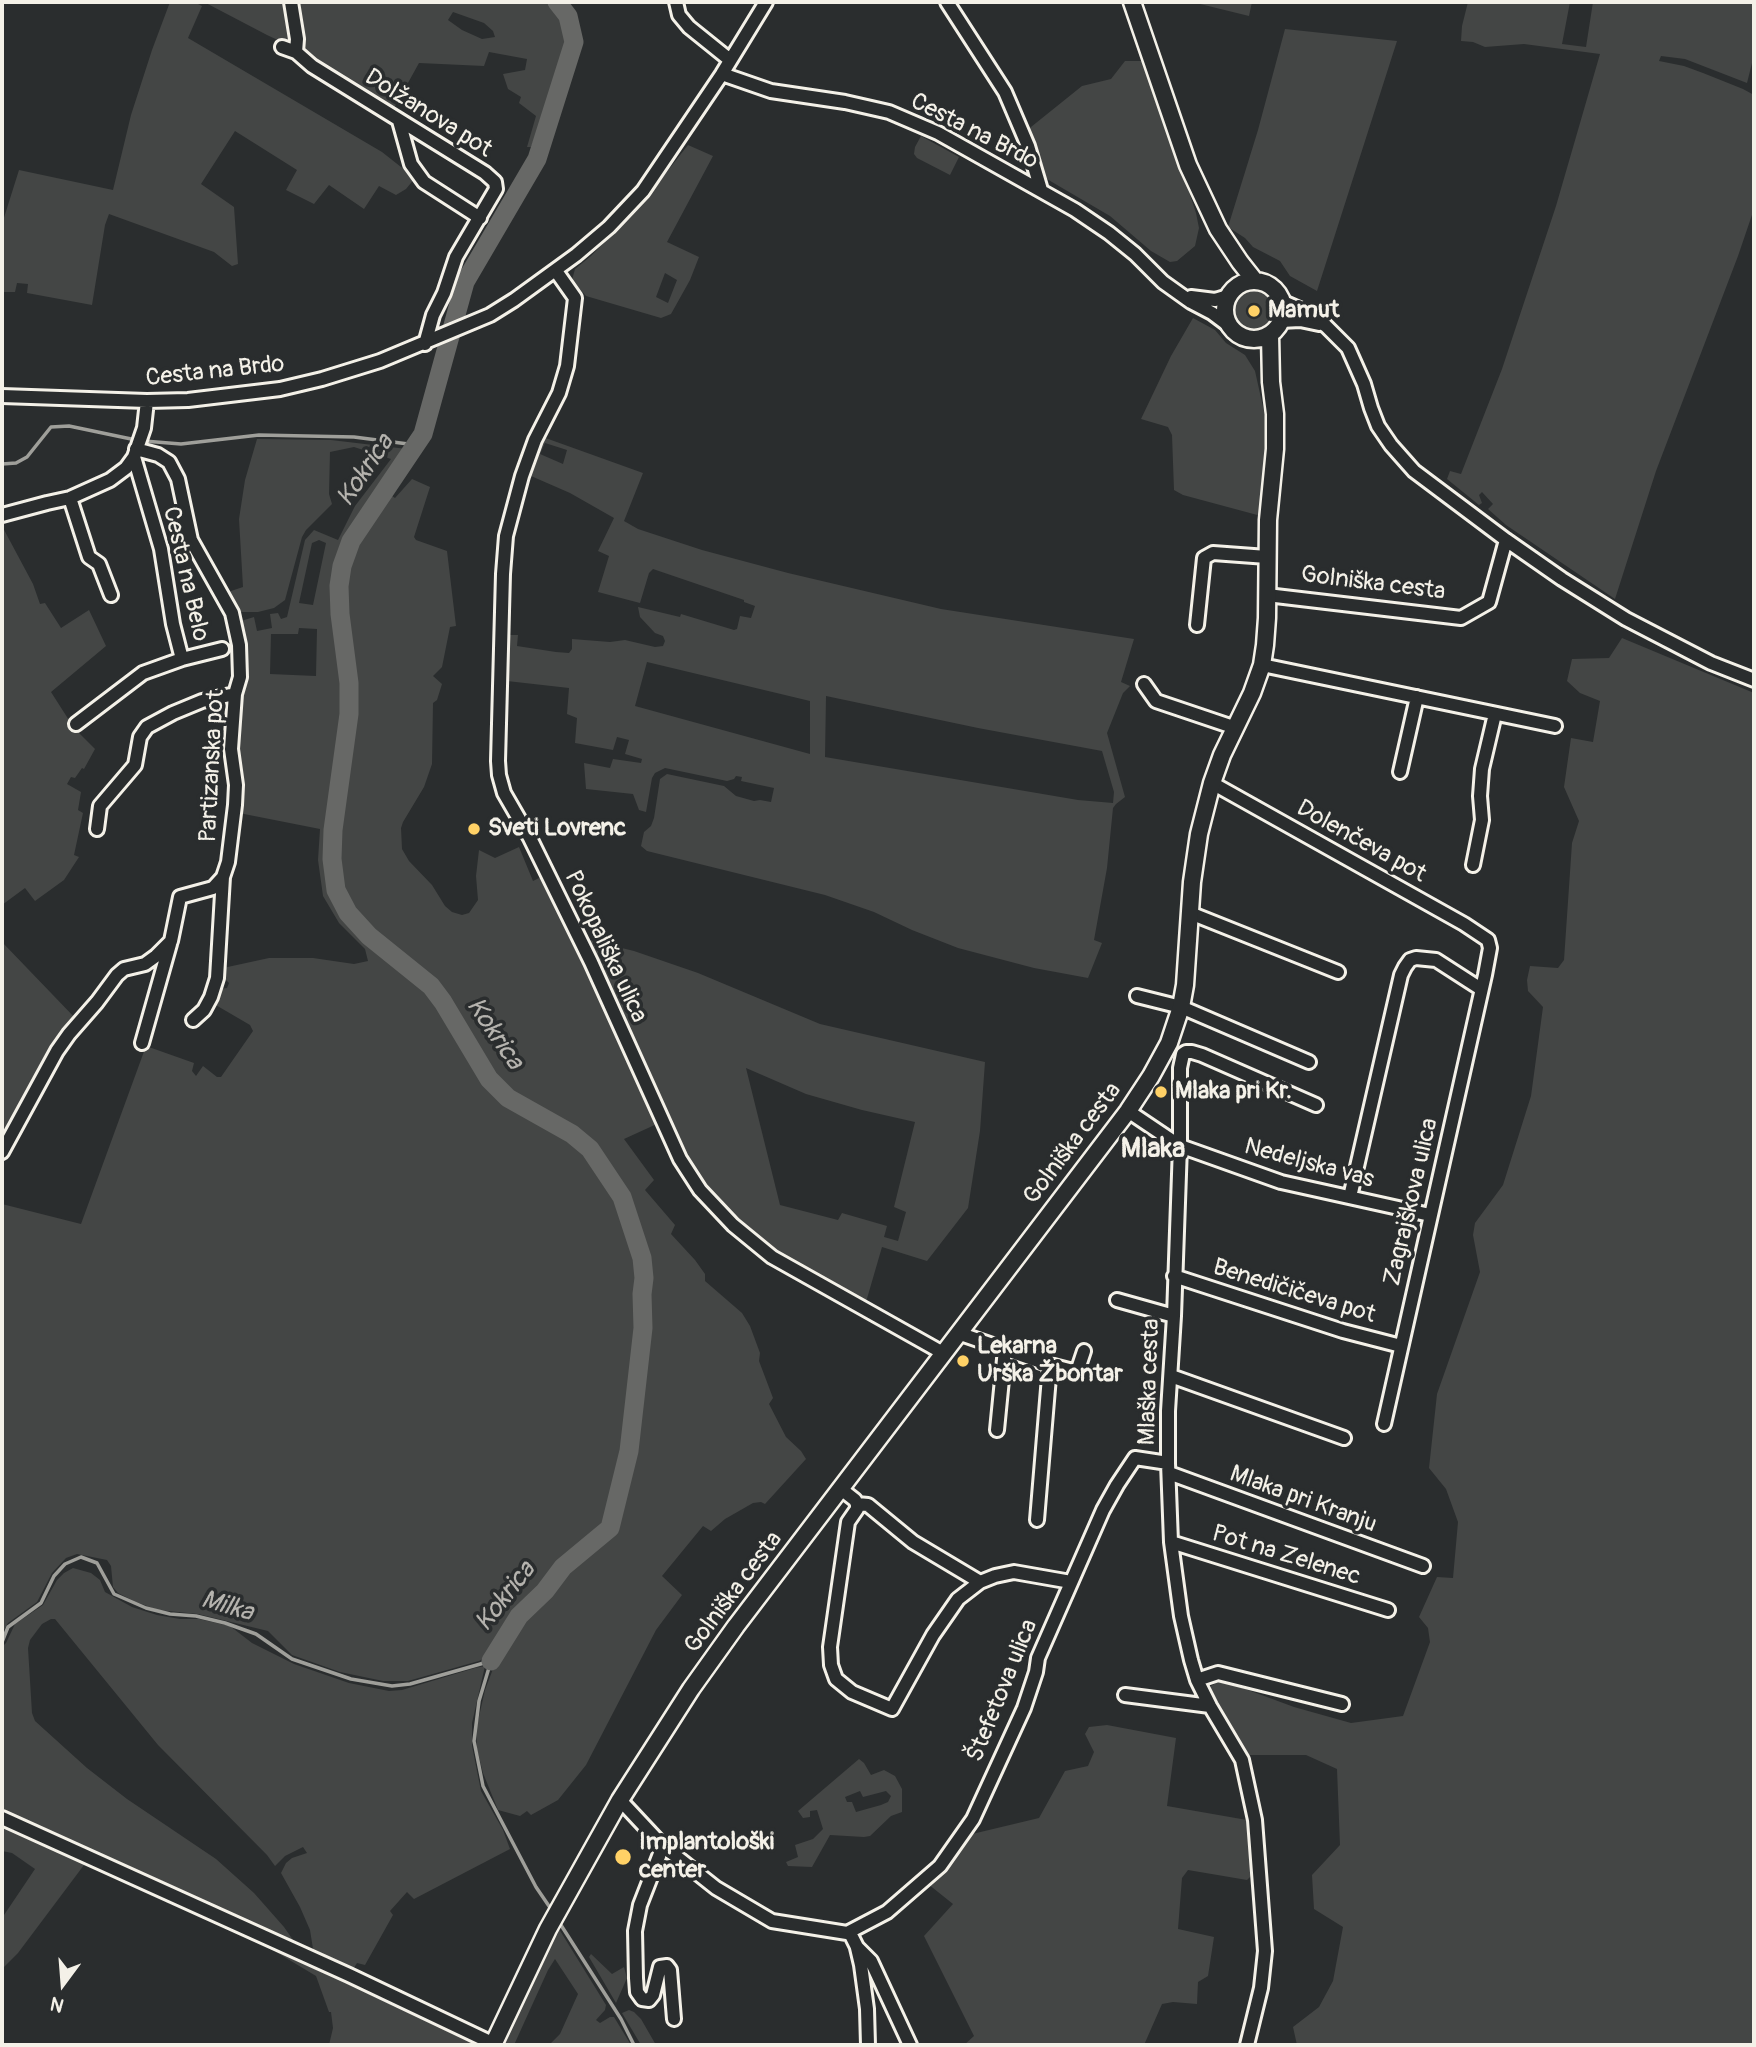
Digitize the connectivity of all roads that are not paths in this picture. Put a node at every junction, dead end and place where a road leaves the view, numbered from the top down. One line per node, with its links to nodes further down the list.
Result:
1 (291, 2): 7 (street)
2 (676, 2): 8 (street)
3 (766, 2): 8 (street)
4 (947, 2): 11 (street)
5 (1132, 2): 13 (main road)
6 (282, 47): 7 (street, Dolžanova pot)
7 (296, 52): 10 (street, Dolžanova pot)
8 (730, 60): 9 (street)
9 (722, 74): 11 (street, Cesta na Brdo); 14 (street, Cesta na Brdo)
10 (399, 121): 12 (street); 12 (street, Dolžanova pot)
11 (1041, 190): 17 (street, Cesta na Brdo)
12 (480, 218): 24 (street, Dolžanova pot)
13 (1218, 229): 15 (main road); 16 (main road)
14 (556, 271): 24 (street, Cesta na Brdo); 75 (street, Pokopališka ulica)
15 (1255, 281): 16 (main road); 18 (main road)
16 (1231, 292): 17 (street); 20 (main road)
17 (1177, 293): 20 (street, Cesta na Brdo)
18 (1281, 301): 19 (main road); 21 (street)
19 (1280, 321): 21 (street); 22 (main road)
20 (1228, 325): 23 (main road)
21 (1326, 326): 31 (street)
22 (1269, 335): 23 (main road); 25 (main road, Golniška cesta)
23 (1252, 339): 25 (main road)
24 (425, 344): 27 (street, Cesta na Brdo)
25 (1271, 382): 32 (main road, Golniška cesta)
26 (2, 396): 27 (street, Cesta na Brdo)
27 (147, 401): 28 (street)
28 (135, 453): 29 (street); 37 (street, Cesta na Belo); 41 (street, Partizanska pot)
29 (70, 498): 30 (street); 33 (street)
30 (2, 516)
31 (1506, 540): 34 (street, Golniška cesta); 39 (street)
32 (1267, 556): 34 (main road, Golniška cesta); 35 (street, Golniška cesta)
33 (111, 595)
34 (1267, 595): 38 (main road, Golniška cesta)
35 (1197, 625)
36 (222, 649): 37 (street)
37 (183, 659): 44 (street, Cesta na Belo)
38 (1262, 665): 42 (street); 46 (main road, Golniška cesta)
39 (1754, 680)
40 (1144, 684): 46 (street)
41 (235, 694): 49 (street); 51 (street, Partizanska pot)
42 (1417, 697): 43 (street); 47 (street)
43 (1495, 714): 45 (street); 50 (street)
44 (76, 724)
45 (1555, 726)
46 (1236, 728): 48 (main road, Golniška cesta)
47 (1399, 772)
48 (1212, 783): 52 (main road, Golniška cesta); 53 (street, Dolenčeva pot)
49 (96, 829)
50 (1473, 865)
51 (223, 877): 54 (street, Partizanska pot); 59 (street)
52 (1190, 913): 55 (street); 58 (main road, Golniška cesta)
53 (1488, 940): 56 (street, Zagrajškova ulica)
54 (171, 941): 60 (street); 65 (street)
55 (1339, 972)
56 (1481, 989): 66 (street); 67 (street, Zagrajškova ulica)
57 (1136, 996): 58 (street)
58 (1181, 1007): 61 (street); 63 (main road, Golniška cesta)
59 (193, 1020)
60 (142, 1043)
61 (1309, 1062)
62 (1316, 1105): 64 (street)
63 (1128, 1111): 64 (street); 71 (main road, Golniška cesta)
64 (1180, 1146): 66 (street, Nedeljska vas); 68 (street, Mlaška cesta)
65 (2, 1152)
66 (1350, 1197): 67 (street, Nedeljska vas)
67 (1430, 1215): 72 (street, Zagrajškova ulica)
68 (1174, 1276): 70 (street, Mlaška cesta); 72 (street, Benedičičeva pot)
69 (1117, 1300): 70 (street)
70 (1174, 1316): 77 (street, Mlaška cesta)
71 (958, 1333): 73 (street); 75 (main road, Golniška cesta)
72 (1401, 1346): 78 (street, Zagrajškova ulica)
73 (1005, 1349): 76 (street); 79 (street)
74 (1084, 1351): 76 (street)
75 (943, 1353): 82 (main road, Golniška cesta)
76 (1050, 1365): 84 (street)
77 (1171, 1376): 80 (street); 81 (street, Mlaška cesta)
78 (1384, 1424)
79 (998, 1430)
80 (1344, 1438)
81 (1168, 1468): 85 (street, Mlaška cesta); 86 (street, Mlaka pri Kranju); 88 (street, Štefetova ulica)
82 (841, 1489): 83 (street); 94 (main road, Golniška cesta)
83 (857, 1504): 87 (street); 87 (street)
84 (1037, 1520)
85 (1171, 1542): 89 (street, Pot na Zelenec); 90 (street, Mlaška cesta)
86 (1423, 1566)
87 (980, 1582): 88 (street)
88 (1071, 1582): 97 (street, Štefetova ulica)
89 (1388, 1610)
90 (1198, 1680): 92 (street); 93 (street, Mlaška cesta)
91 (1125, 1695): 93 (street)
92 (1342, 1704)
93 (1210, 1706): 103 (street, Mlaška cesta)
94 (620, 1800): 96 (street); 100 (main road, Golniška cesta)
95 (2, 1818): 100 (street)
96 (663, 1846): 97 (street); 99 (street)
97 (850, 1933): 98 (street)
98 (857, 1947): 101 (street); 102 (street)
99 (674, 2019)
100 (493, 2044)
101 (868, 2045)
102 (910, 2045)
103 (1247, 2045)

